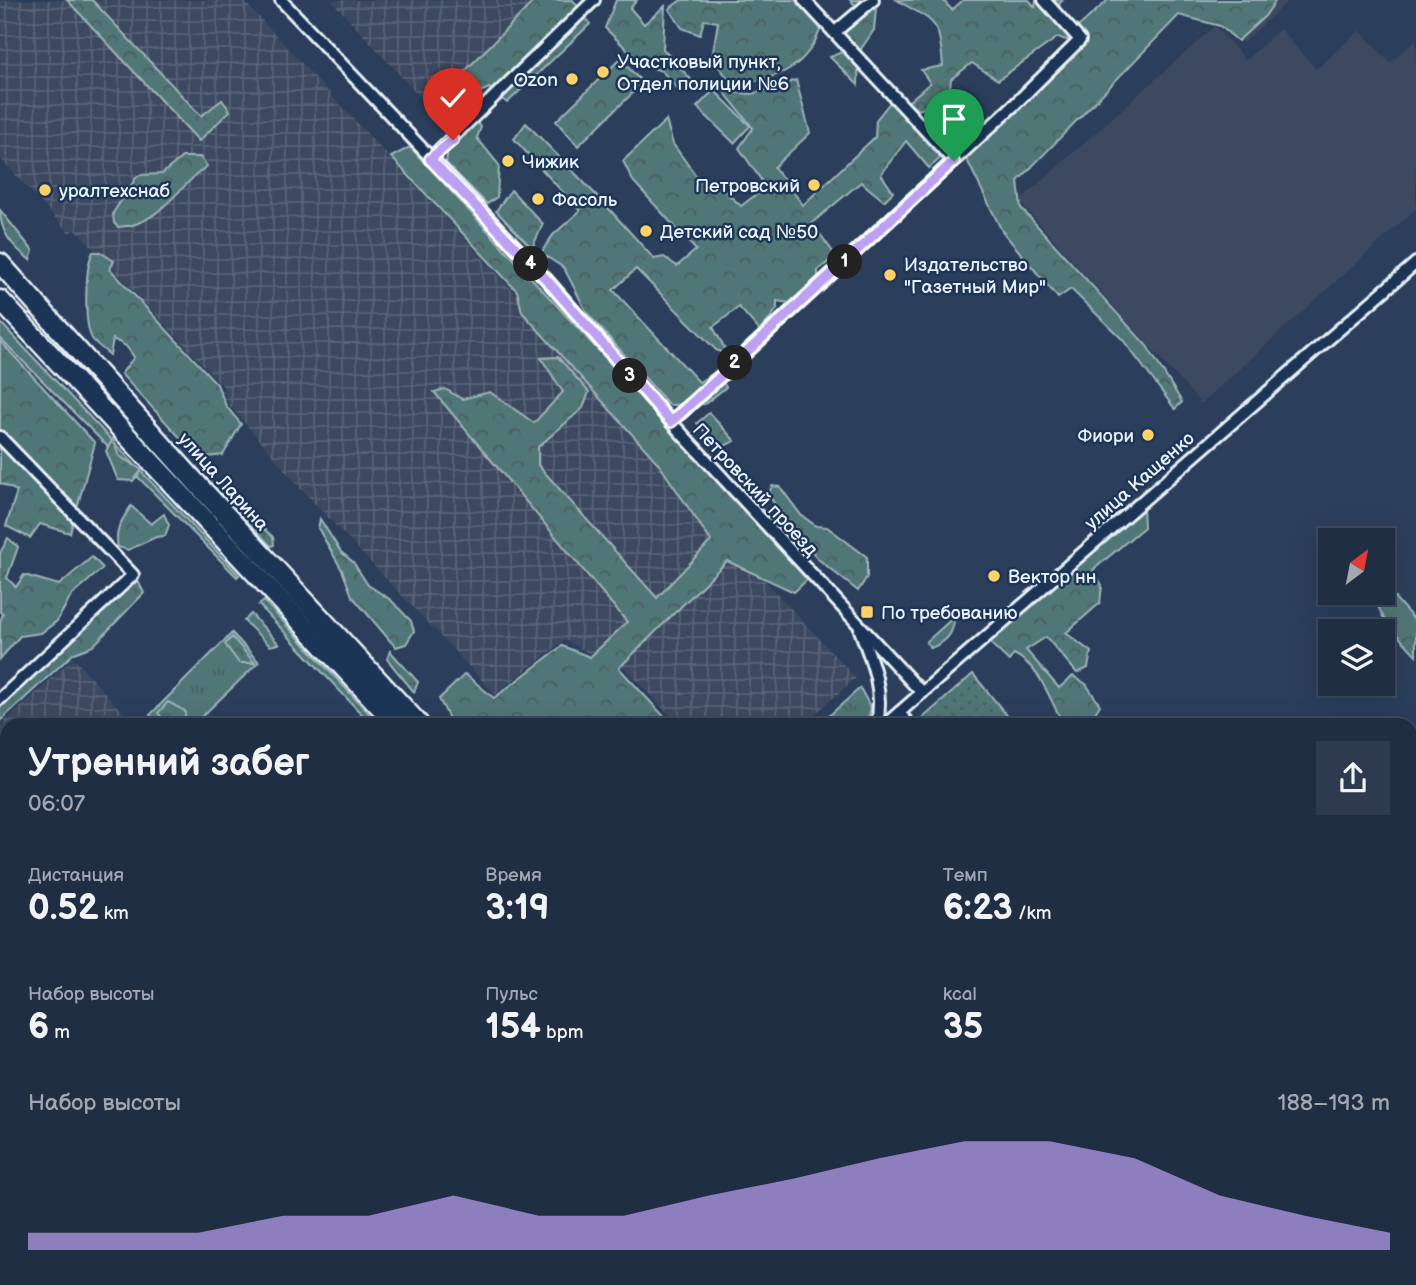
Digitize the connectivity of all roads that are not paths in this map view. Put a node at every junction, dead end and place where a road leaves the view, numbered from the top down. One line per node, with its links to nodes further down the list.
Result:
1 (281, 0): 7 (street, Петровский проезд)
2 (594, 0): 7 (street)
3 (804, 0): 6 (street)
4 (873, 0): 6 (street)
5 (1044, 0): 8 (street)
6 (835, 32): 8 (street)
7 (430, 159): 12 (street, Петровский проезд)
8 (954, 161): 12 (street)
9 (1416, 262): 15 (street, улица Кащенко)
10 (0, 264): 19 (main road, улица Ларина)
11 (0, 300): 18 (main road, улица Ларина)
12 (671, 422): 14 (street, Петровский проезд)
13 (0, 437): 16 (street)
14 (858, 624): 15 (street, Петровский проезд); 20 (street)
15 (922, 693): 17 (street, улица Кащенко)
16 (0, 699)
17 (899, 713): 21 (street, улица Кащенко); 22 (street)
18 (390, 718)
19 (413, 718)
20 (878, 718)
21 (893, 718)
22 (904, 718)

